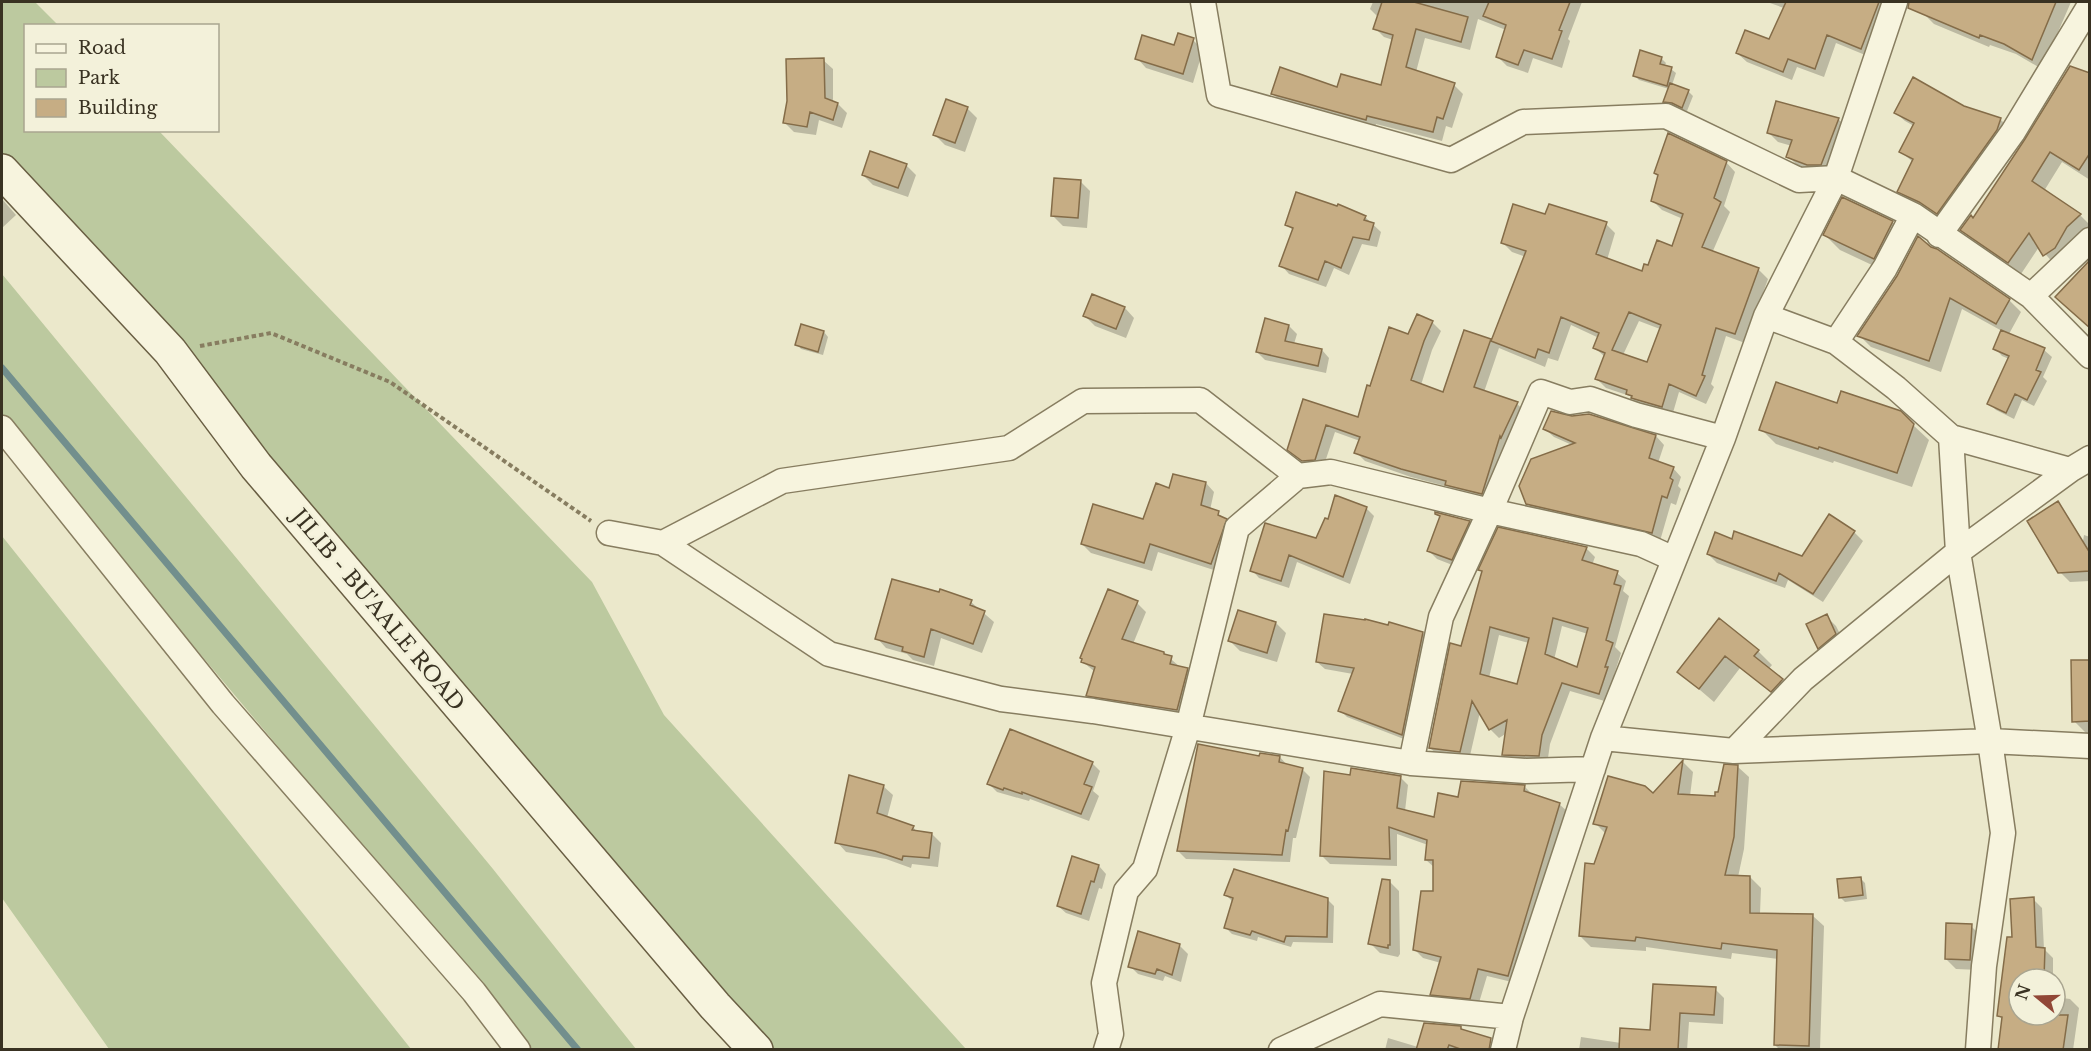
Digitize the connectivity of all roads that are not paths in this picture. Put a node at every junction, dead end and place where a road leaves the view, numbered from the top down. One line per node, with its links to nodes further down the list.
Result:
1 (1203, 2): 5 (street)
2 (1895, 2): 5 (street)
3 (2090, 5): 7 (street)
4 (2, 171): 32 (main road, JILIB - BU'AALE ROAD)
5 (1836, 178): 6 (street); 10 (street)
6 (1913, 215): 7 (street); 11 (street)
7 (1939, 235): 9 (street)
8 (2090, 240): 9 (street)
9 (2031, 296): 12 (street)
10 (1766, 316): 11 (street); 15 (street)
11 (1836, 342): 14 (street)
12 (2090, 356)
13 (2, 428): 31 (street)
14 (1951, 437): 16 (street); 21 (street)
15 (1723, 438): 18 (street); 22 (street)
16 (2080, 464): 21 (street)
17 (1298, 476): 18 (street); 20 (street); 23 (street)
18 (1490, 511): 22 (street); 28 (street)
19 (609, 533): 20 (street)
20 (663, 543): 23 (street)
21 (1958, 552): 25 (street); 27 (street)
22 (1674, 559): 24 (street)
23 (1188, 726): 28 (street); 33 (street)
24 (1603, 738): 27 (street); 29 (street)
25 (1990, 741): 26 (street); 27 (street); 36 (street)
26 (2090, 746)
27 (1734, 752)
28 (1411, 763): 29 (street)
29 (1593, 769): 30 (street)
30 (1511, 1017): 34 (street); 35 (street)
31 (518, 1050)
32 (756, 1050)
33 (1106, 1050)
34 (1281, 1050)
35 (1503, 1050)
36 (1978, 1050)

